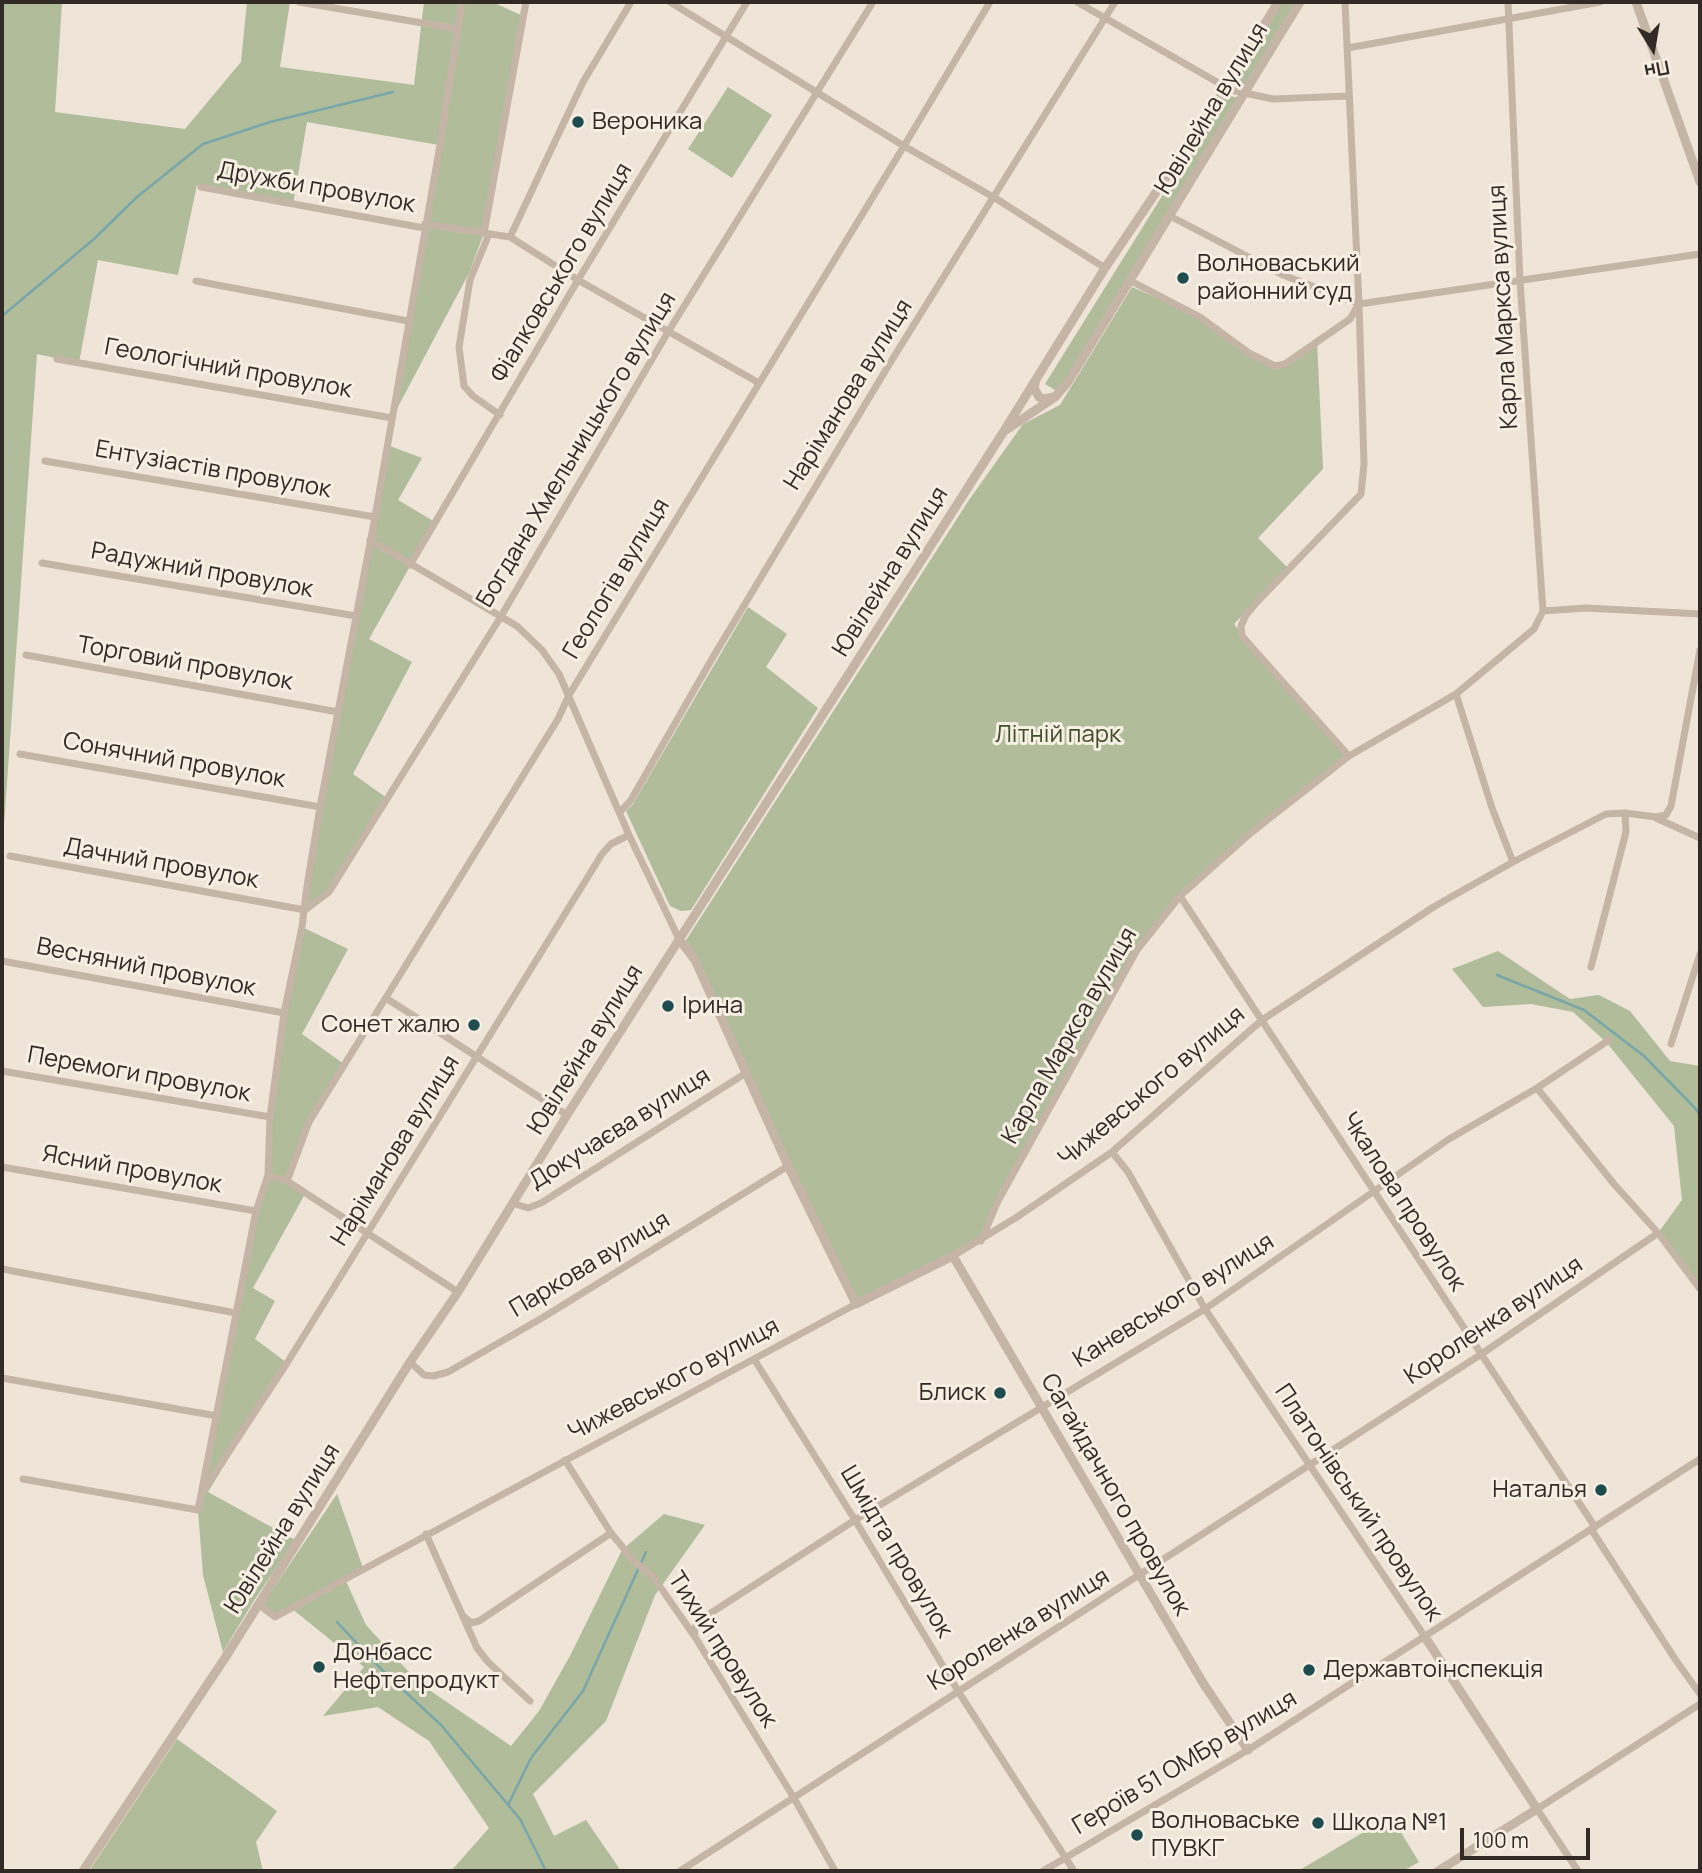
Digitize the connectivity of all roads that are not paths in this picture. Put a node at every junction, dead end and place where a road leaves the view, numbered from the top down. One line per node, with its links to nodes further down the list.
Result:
1 (299, 2): 19 (street)
2 (462, 2): 19 (street)
3 (526, 2): 32 (street)
4 (631, 2): 33 (street)
5 (670, 2): 20 (street)
6 (747, 2): 20 (street, Фіалковського вулиця)
7 (873, 2): 23 (street, Богдана Хмельницького вулиця)
8 (990, 2): 26 (street, Геологів вулиця)
9 (1077, 2): 17 (street)
10 (1115, 2): 17 (street, Наріманова вулиця)
11 (1278, 2): 22 (street, Ювілейна вулиця)
12 (1300, 2): 24 (street, Ювілейна вулиця)
13 (1345, 2): 21 (street)
14 (1508, 2): 18 (street, Карла Маркса вулиця)
15 (1600, 2): 18 (street)
16 (1636, 2): 27 (street)
17 (1105, 19): 22 (street); 29 (street, Наріманова вулиця)
18 (1509, 19): 21 (street); 39 (street, Карла Маркса вулиця)
19 (457, 29): 31 (street)
20 (726, 37): 23 (street); 36 (street, Фіалковського вулиця)
21 (1348, 48): 25 (street)
22 (1227, 87): 24 (street); 35 (street, Ювілейна вулиця)
23 (818, 93): 26 (street); 42 (street, Богдана Хмельницького вулиця)
24 (1246, 94): 25 (street); 30 (street, Ювілейна вулиця)
25 (1349, 96): 40 (street)
26 (904, 146): 29 (street); 45 (street, Геологів вулиця)
27 (1700, 183)
28 (201, 187): 31 (street, Дружби провулок)
29 (995, 198): 35 (street); 67 (street, Наріманова вулиця)
30 (1170, 216): 37 (street, Ювілейна вулиця); 40 (street)
31 (425, 226): 32 (street, Дружби провулок); 41 (street)
32 (487, 234): 33 (street, Дружби провулок); 47 (street)
33 (509, 237): 36 (street)
34 (1700, 254): 39 (street)
35 (1105, 268): 44 (street, Ювілейна вулиця)
36 (578, 280): 42 (street); 47 (street, Фіалковського вулиця)
37 (1129, 280): 40 (street); 46 (street, Ювілейна вулиця)
38 (195, 281): 41 (street)
39 (1520, 281): 40 (street); 55 (street, Карла Маркса вулиця)
40 (1359, 304): 65 (street)
41 (408, 321): 48 (street)
42 (668, 332): 45 (street); 58 (street, Богдана Хмельницького вулиця)
43 (57, 359): 48 (street, Геологічний провулок)
44 (1036, 378): 46 (street); 49 (street, Ювілейна вулиця)
45 (759, 383): 62 (street, Геологів вулиця)
46 (1055, 397): 49 (street, Ювілейна вулиця)
47 (500, 415): 54 (street, Фіалковського вулиця)
48 (392, 418): 51 (street)
49 (1004, 431): 76 (street, Ювілейна вулиця)
50 (45, 461): 51 (street, Ентузіастів провулок)
51 (375, 517): 52 (street)
52 (370, 540): 54 (street); 57 (street)
53 (42, 563): 57 (street, Радужний провулок)
54 (410, 565): 58 (street)
55 (1543, 611): 56 (street); 61 (street, Карла Маркса вулиця)
56 (1700, 614)
57 (356, 616): 63 (street)
58 (500, 618): 62 (street); 75 (street, Богдана Хмельницького вулиця)
59 (1700, 650): 69 (street)
60 (26, 655): 63 (street, Торговий провулок)
61 (1456, 694): 65 (street, Карла Маркса вулиця); 73 (street)
62 (569, 695): 67 (street); 80 (street, Геологів вулиця)
63 (338, 712): 66 (street)
64 (20, 754): 66 (street, Сонячний провулок)
65 (1349, 756): 74 (street, Карла Маркса вулиця)
66 (320, 807): 75 (street)
67 (620, 812): 70 (street)
68 (1625, 813): 69 (street, Чижевського вулиця); 73 (street, Чижевського вулиця); 79 (street)
69 (1656, 817): 71 (street, Чижевського вулиця)
70 (629, 835): 76 (street); 85 (street, Наріманова вулиця)
71 (1700, 838)
72 (10, 856): 75 (street, Дачний провулок)
73 (1513, 862): 82 (street, Чижевського вулиця)
74 (1180, 896): 82 (street, Чкалова провулок); 101 (street, Карла Маркса вулиця)
75 (305, 909): 81 (street)
76 (679, 939): 87 (street); 89 (street, Ювілейна вулиця)
77 (1700, 954): 84 (street)
78 (2, 961): 81 (street, Весняний провулок)
79 (1591, 967)
80 (386, 998): 85 (street); 95 (street, Геологів вулиця)
81 (284, 1013): 90 (street)
82 (1262, 1020): 91 (street, Чижевського вулиця); 96 (street, Чкалова провулок)
83 (1609, 1040): 88 (street, Каневського вулиця)
84 (1671, 1044)
85 (478, 1056): 89 (street); 100 (street, Наріманова вулиця)
86 (2, 1071): 90 (street, Перемоги провулок)
87 (746, 1073): 92 (street); 97 (street, Докучаєва вулиця)
88 (1537, 1088): 96 (street, Каневського вулиця); 99 (street)
89 (567, 1115): 97 (street, Ювілейна вулиця)
90 (270, 1117): 94 (street)
91 (1112, 1152): 101 (street, Чижевського вулиця); 107 (street, Платонівський провулок)
92 (788, 1166): 106 (street); 111 (street, Паркова вулиця)
93 (2, 1167): 98 (street, Ясний провулок)
94 (268, 1175): 95 (street); 98 (street)
95 (288, 1181): 100 (street)
96 (1375, 1192): 107 (street, Каневського вулиця); 109 (street, Чкалова провулок)
97 (512, 1203): 105 (street, Ювілейна вулиця)
98 (256, 1212): 108 (street)
99 (1658, 1233): 104 (street); 109 (street, Короленка вулиця)
100 (367, 1234): 105 (street); 119 (street, Наріманова вулиця)
101 (981, 1241): 102 (street, Чижевського вулиця)
102 (953, 1256): 106 (street, Чижевського вулиця); 113 (street, Сагайдачного провулок)
103 (2, 1269): 108 (street)
104 (1700, 1289)
105 (458, 1292): 111 (street, Ювілейна вулиця)
106 (856, 1304): 110 (street, Чижевського вулиця)
107 (1205, 1309): 113 (street, Каневського вулиця); 117 (street, Платонівський провулок)
108 (236, 1313): 114 (street)
109 (1480, 1355): 117 (street, Короленка вулиця); 121 (street, Чкалова провулок)
110 (754, 1359): 116 (street, Чижевського вулиця); 120 (street, Шмідта провулок)
111 (410, 1362): 125 (street, Ювілейна вулиця)
112 (2, 1378): 114 (street)
113 (1042, 1406): 120 (street, Каневського вулиця); 124 (street, Сагайдачного провулок)
114 (216, 1416): 119 (street)
115 (1700, 1459): 121 (street, Героїв 51 ОМБр вулиця)
116 (565, 1460): 122 (street, Чижевського вулиця); 123 (street, Тихий провулок)
117 (1309, 1465): 124 (street, Короленка вулиця); 128 (street, Платонівський провулок)
118 (23, 1479): 119 (street)
119 (201, 1494)
120 (856, 1520): 127 (street, Каневського вулиця); 129 (street, Шмідта провулок)
121 (1593, 1528): 128 (street, Героїв 51 ОМБр вулиця); 130 (street, Чкалова провулок)
122 (426, 1534): 125 (street, Чижевського вулиця); 126 (street)
123 (611, 1534): 126 (street); 127 (street, Тихий провулок)
124 (1141, 1576): 129 (street, Короленка вулиця); 133 (street, Сагайдачного провулок)
125 (258, 1604): 137 (street, Ювілейна вулиця)
126 (463, 1616): 131 (street)
127 (695, 1637): 134 (street, Тихий провулок)
128 (1425, 1637): 133 (street, Героїв 51 ОМБр вулиця); 135 (street, Платонівський провулок)
129 (958, 1691): 134 (street, Короленка вулиця); 136 (street, Шмідта провулок)
130 (1700, 1694)
131 (530, 1701)
132 (1700, 1704): 135 (street)
133 (1248, 1750): 136 (street, Героїв 51 ОМБр вулиця)
134 (794, 1798): 138 (street, Короленка вулиця); 139 (street, Тихий провулок)
135 (1537, 1809): 142 (street); 143 (street, Платонівський провулок)
136 (1065, 1857): 140 (street, Героїв 51 ОМБр вулиця); 141 (street, Шмідта провулок)
137 (83, 1871)
138 (680, 1871)
139 (835, 1871)
140 (1043, 1871)
141 (1074, 1871)
142 (1438, 1871)
143 (1578, 1871)

